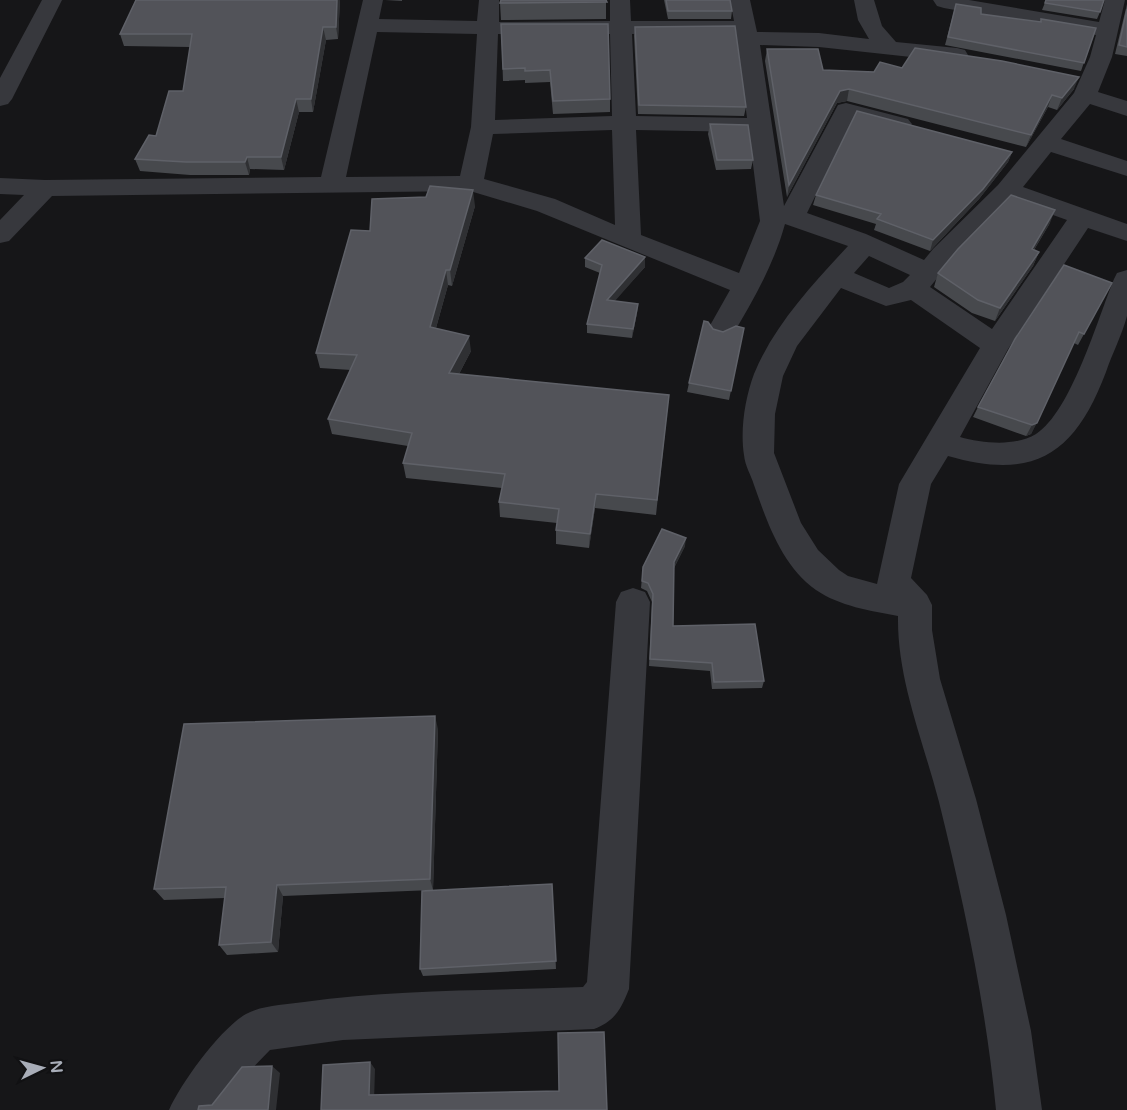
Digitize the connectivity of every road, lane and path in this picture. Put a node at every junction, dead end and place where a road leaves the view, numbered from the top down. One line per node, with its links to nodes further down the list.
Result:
1 (52, 0): 18 (street)
2 (373, 0): 10 (street)
3 (489, 0): 12 (street)
4 (620, 0): 11 (street)
5 (740, 0): 14 (street)
6 (864, 0): 15 (street)
7 (943, 0): 9 (street)
8 (1119, 4): 13 (street)
9 (1029, 9): 13 (street)
10 (368, 25): 12 (street); 27 (street)
11 (621, 27): 12 (street); 14 (street); 20 (street)
12 (488, 28): 22 (street)
13 (1107, 30): 17 (street)
14 (747, 33): 15 (street); 21 (street)
15 (888, 46): 16 (street)
16 (978, 60)
17 (1082, 85): 19 (street); 24 (street)
18 (0, 99)
19 (1127, 109)
20 (625, 123): 21 (street); 22 (street); 35 (street)
21 (761, 125): 31 (street)
22 (483, 127): 26 (street)
23 (927, 132): 31 (street)
24 (1030, 151): 25 (street); 30 (street)
25 (1127, 169)
26 (471, 183): 27 (street); 35 (street)
27 (332, 185): 29 (street)
28 (0, 186): 29 (street)
29 (45, 188): 34 (street)
30 (1007, 190): 32 (street); 39 (street)
31 (783, 214): 36 (street); 40 (street)
32 (1082, 217): 33 (street); 42 (street)
33 (1127, 233)
34 (0, 235)
35 (628, 240): 40 (street)
36 (865, 244): 37 (street); 39 (street)
37 (836, 276): 39 (street); 45 (street)
38 (1127, 279): 43 (street)
39 (921, 280): 42 (street)
40 (746, 286): 41 (street)
41 (722, 329)
42 (996, 345): 43 (street)
43 (941, 443): 45 (street)
44 (633, 602): 46 (street)
45 (915, 605): 47 (street)
46 (192, 1110)
47 (1019, 1110)

